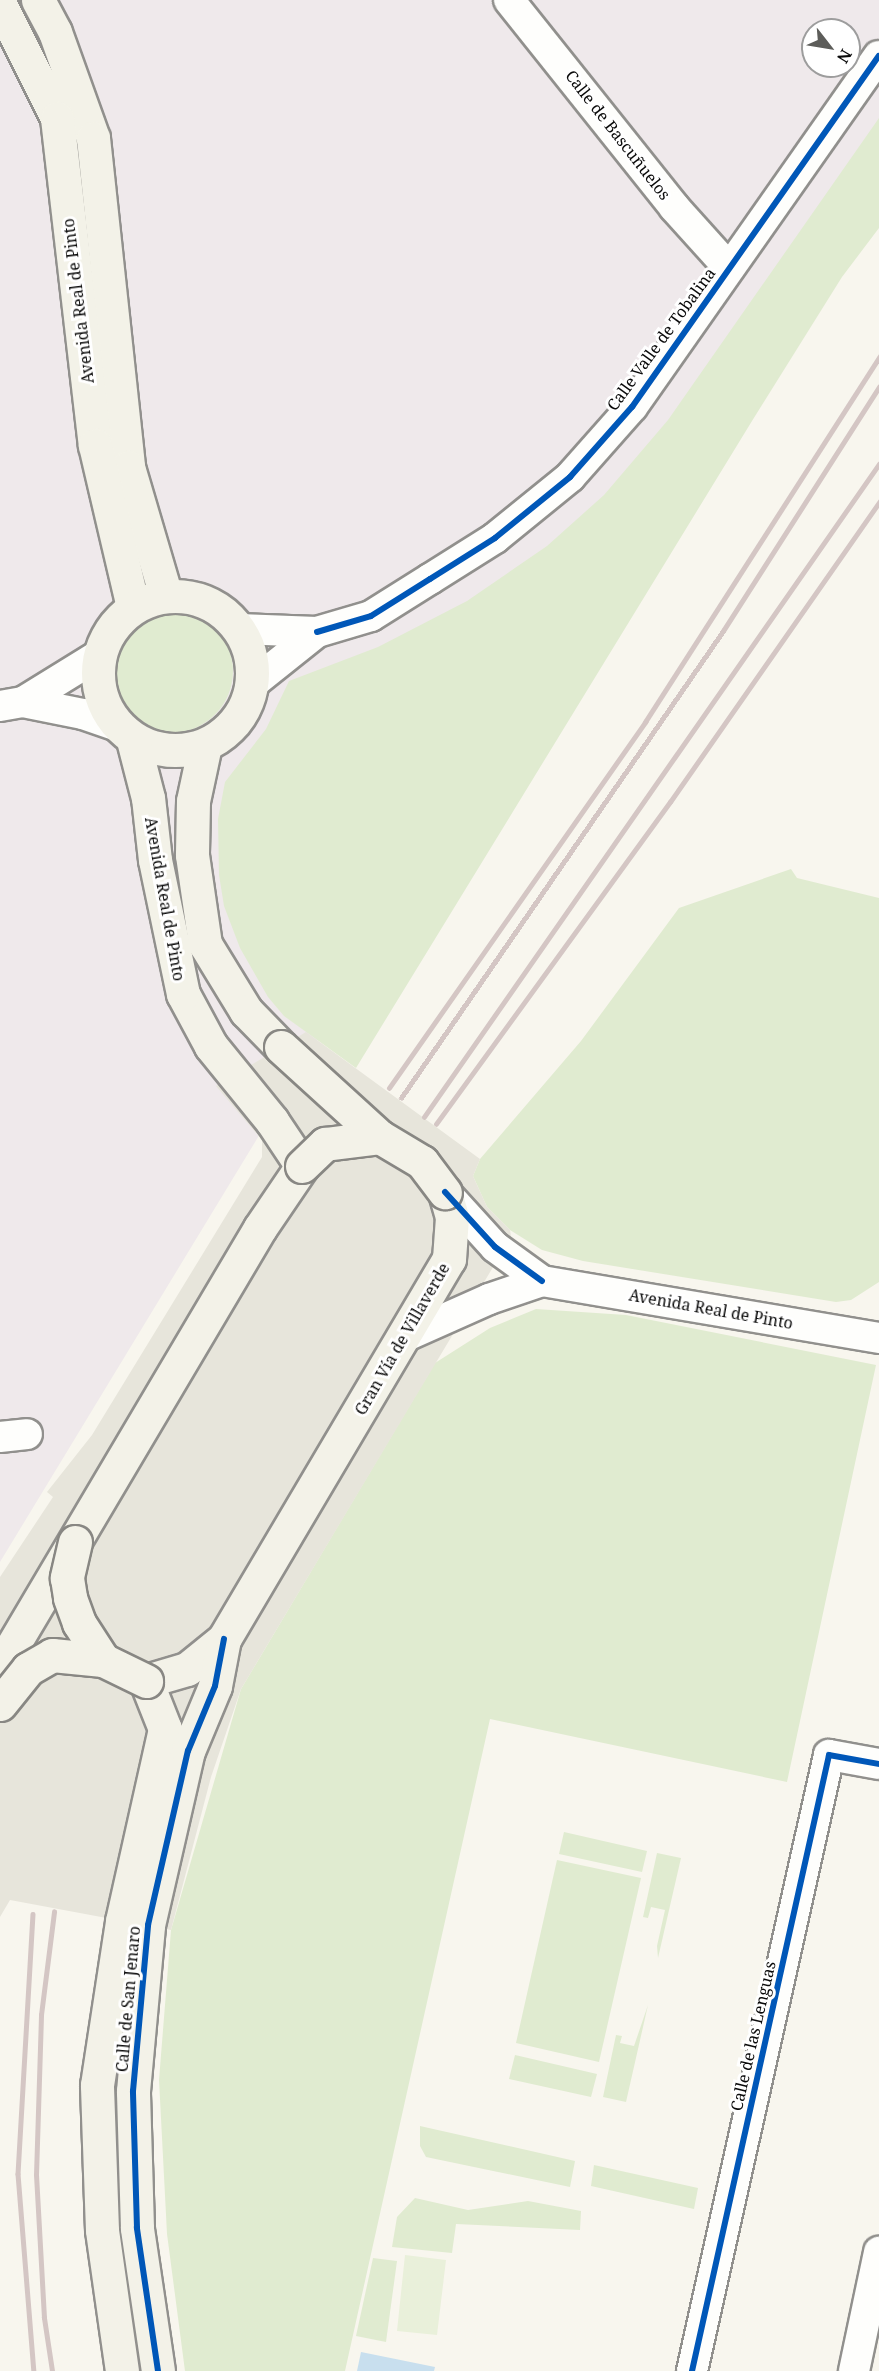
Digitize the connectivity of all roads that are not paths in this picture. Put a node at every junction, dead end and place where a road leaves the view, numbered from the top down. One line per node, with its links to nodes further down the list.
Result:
1 (38, 0): 6 (main road, Avenida Real de Pinto)
2 (509, 0): 5 (street, Calle de Bascuñuelos)
3 (0, 4): 7 (main road, Avenida Real de Pinto)
4 (879, 56): 5 (street, Calle Valle de Tobalina)
5 (729, 268): 9 (street, Calle Valle de Tobalina)
6 (166, 596): 7 (main road); 8 (main road)
7 (133, 607): 10 (main road)
8 (239, 629): 9 (street, Calle Valle de Tobalina); 11 (main road)
9 (318, 632): 11 (street, Calle Valle de Tobalina)
10 (99, 655): 12 (street); 13 (main road)
11 (252, 684): 14 (main road)
12 (11, 704): 13 (street)
13 (125, 733): 14 (main road); 16 (main road, Avenida Real de Pinto)
14 (205, 746): 15 (main road, Avenida Real de Pinto, bridge)
15 (380, 1137): 16 (main road, bridge); 17 (main road, Gran Vía de Villaverde, bridge)
16 (302, 1166): 21 (main road)
17 (445, 1192): 18 (street, Avenida Real de Pinto); 19 (main road, Gran Vía de Villaverde)
18 (542, 1281): 19 (street); 20 (street, Avenida Real de Pinto)
19 (405, 1336): 22 (main road, Gran Vía de Villaverde)
20 (879, 1338)
21 (75, 1542): 23 (main road, bridge); 24 (main road)
22 (224, 1639): 25 (main road, Gran Vía de Villaverde); 28 (main road, Calle de San Jenaro)
23 (103, 1660): 25 (main road, bridge); 26 (main road, bridge)
24 (0, 1667)
25 (146, 1681): 28 (main road, Calle de San Jenaro)
26 (0, 1704)
27 (879, 1764): 32 (street, Calle de las Lenguas)
28 (135, 1923): 30 (main road, Calle de San Jenaro); 31 (main road, Calle de San Jenaro)
29 (879, 2252): 33 (street)
30 (122, 2371)
31 (158, 2371)
32 (692, 2371)
33 (854, 2371)

